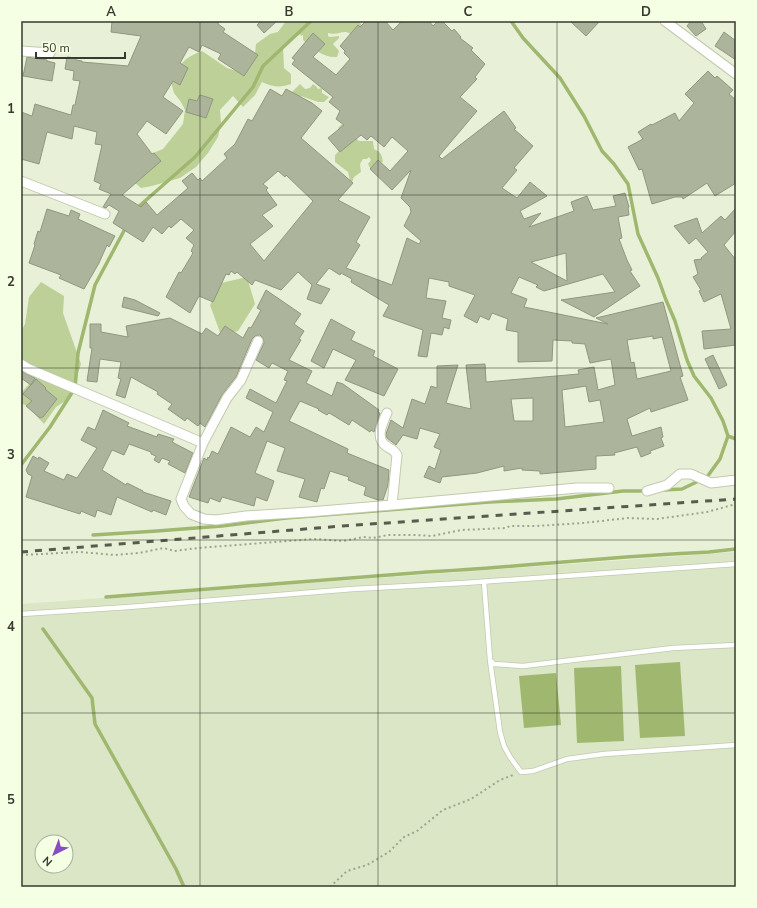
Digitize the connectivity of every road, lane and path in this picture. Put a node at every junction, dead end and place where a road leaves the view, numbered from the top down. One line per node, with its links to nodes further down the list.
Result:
1 (665, 21): 4 (street)
2 (21, 51): 3 (street)
3 (50, 53)
4 (736, 74)
5 (21, 181): 6 (street)
6 (105, 214)
7 (258, 341): 10 (street)
8 (21, 364): 10 (street)
9 (387, 412): 15 (street)
10 (203, 443): 15 (street)
11 (736, 480): 13 (street)
12 (609, 488): 15 (street)
13 (646, 491)
14 (736, 504): 16 (path)
15 (392, 505)
16 (21, 555)
17 (736, 564): 18 (lane)
18 (484, 582): 19 (lane); 21 (lane)
19 (21, 614)
20 (736, 645): 21 (lane)
21 (490, 660): 23 (lane)
22 (736, 745): 23 (lane)
23 (521, 772): 24 (path)
24 (330, 887)

